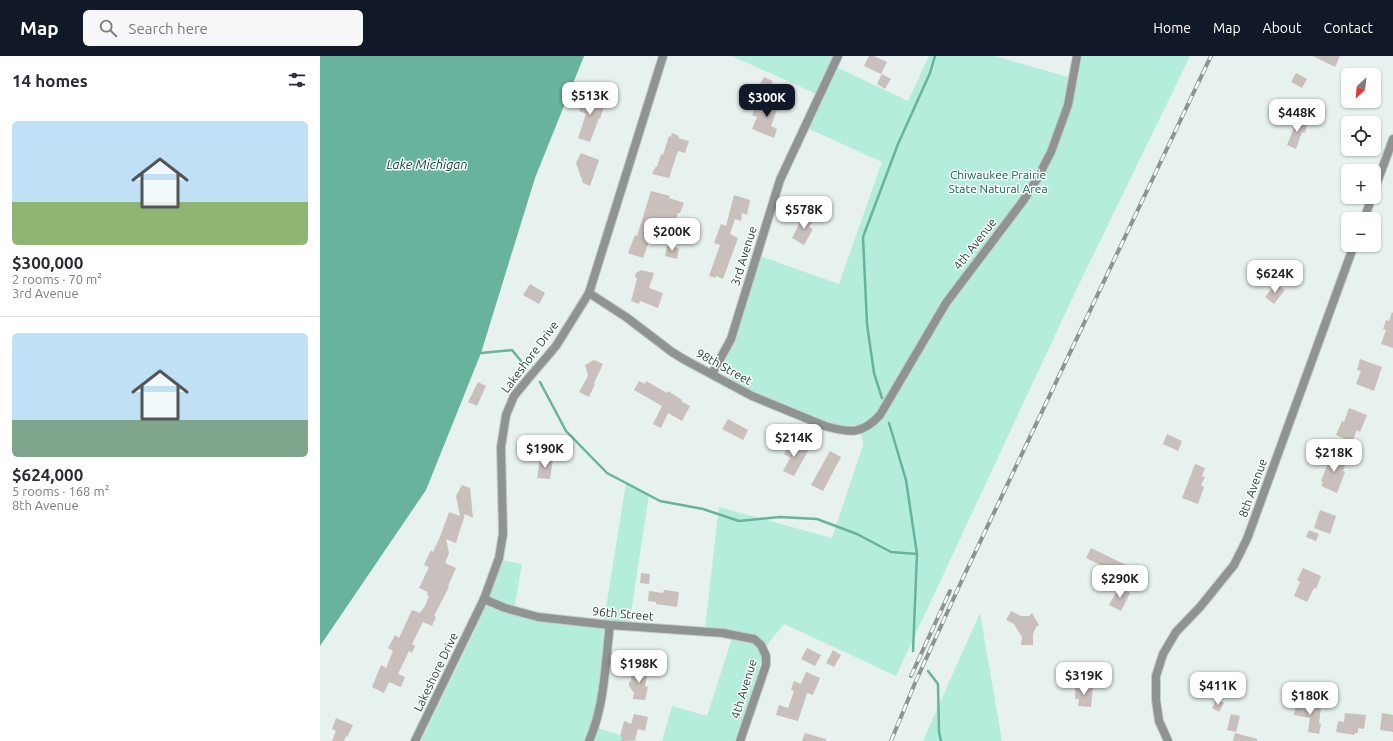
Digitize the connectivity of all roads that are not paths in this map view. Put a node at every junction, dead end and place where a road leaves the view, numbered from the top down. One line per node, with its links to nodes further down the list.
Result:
1 (663, 56): 7 (street, Lakeshore Drive)
2 (838, 56): 8 (street, 3rd Avenue)
3 (1077, 56): 9 (street, 4th Avenue)
4 (1393, 139): 5 (street)
5 (1381, 172)
6 (1351, 252): 16 (street, 8th Avenue)
7 (589, 293): 8 (street, 98th Street); 10 (street, Lakeshore Drive)
8 (712, 374): 9 (street, 98th Street)
9 (861, 430)
10 (484, 599): 11 (street, 96th Street); 13 (street, Lakeshore Drive)
11 (610, 625): 12 (street, 96th Street); 14 (street)
12 (762, 645): 15 (street, 4th Avenue)
13 (416, 741)
14 (589, 741)
15 (740, 741)
16 (1168, 741)

